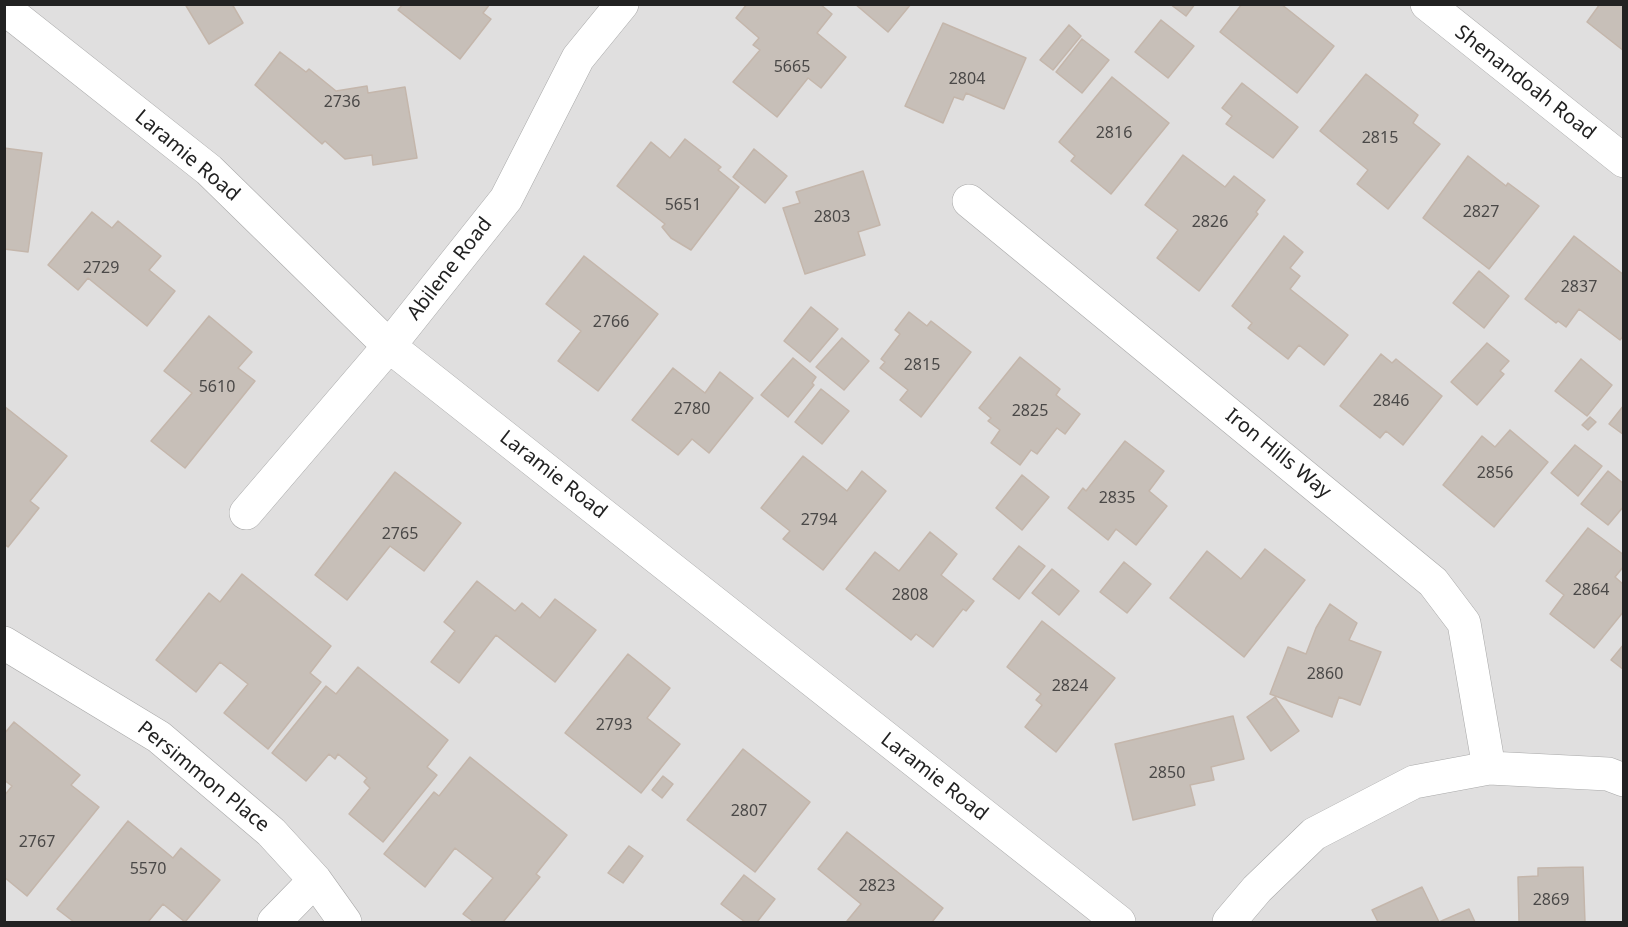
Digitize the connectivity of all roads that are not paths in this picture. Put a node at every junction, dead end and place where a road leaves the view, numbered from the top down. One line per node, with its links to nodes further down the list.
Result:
1 (622, 4): 6 (street, Abilene Road)
2 (1427, 4): 4 (street, Shenandoah Road)
3 (4, 8): 6 (street, Laramie Road)
4 (1623, 161)
5 (969, 201): 9 (street, Iron Hills Way)
6 (389, 346): 7 (street, Abilene Road); 14 (street, Laramie Road)
7 (246, 513)
8 (4, 643): 11 (street, Persimmon Place)
9 (1490, 768): 10 (street); 15 (street)
10 (1623, 780)
11 (315, 880): 12 (street); 13 (street, Persimmon Place)
12 (274, 922)
13 (345, 922)
14 (1119, 922)
15 (1229, 922)

